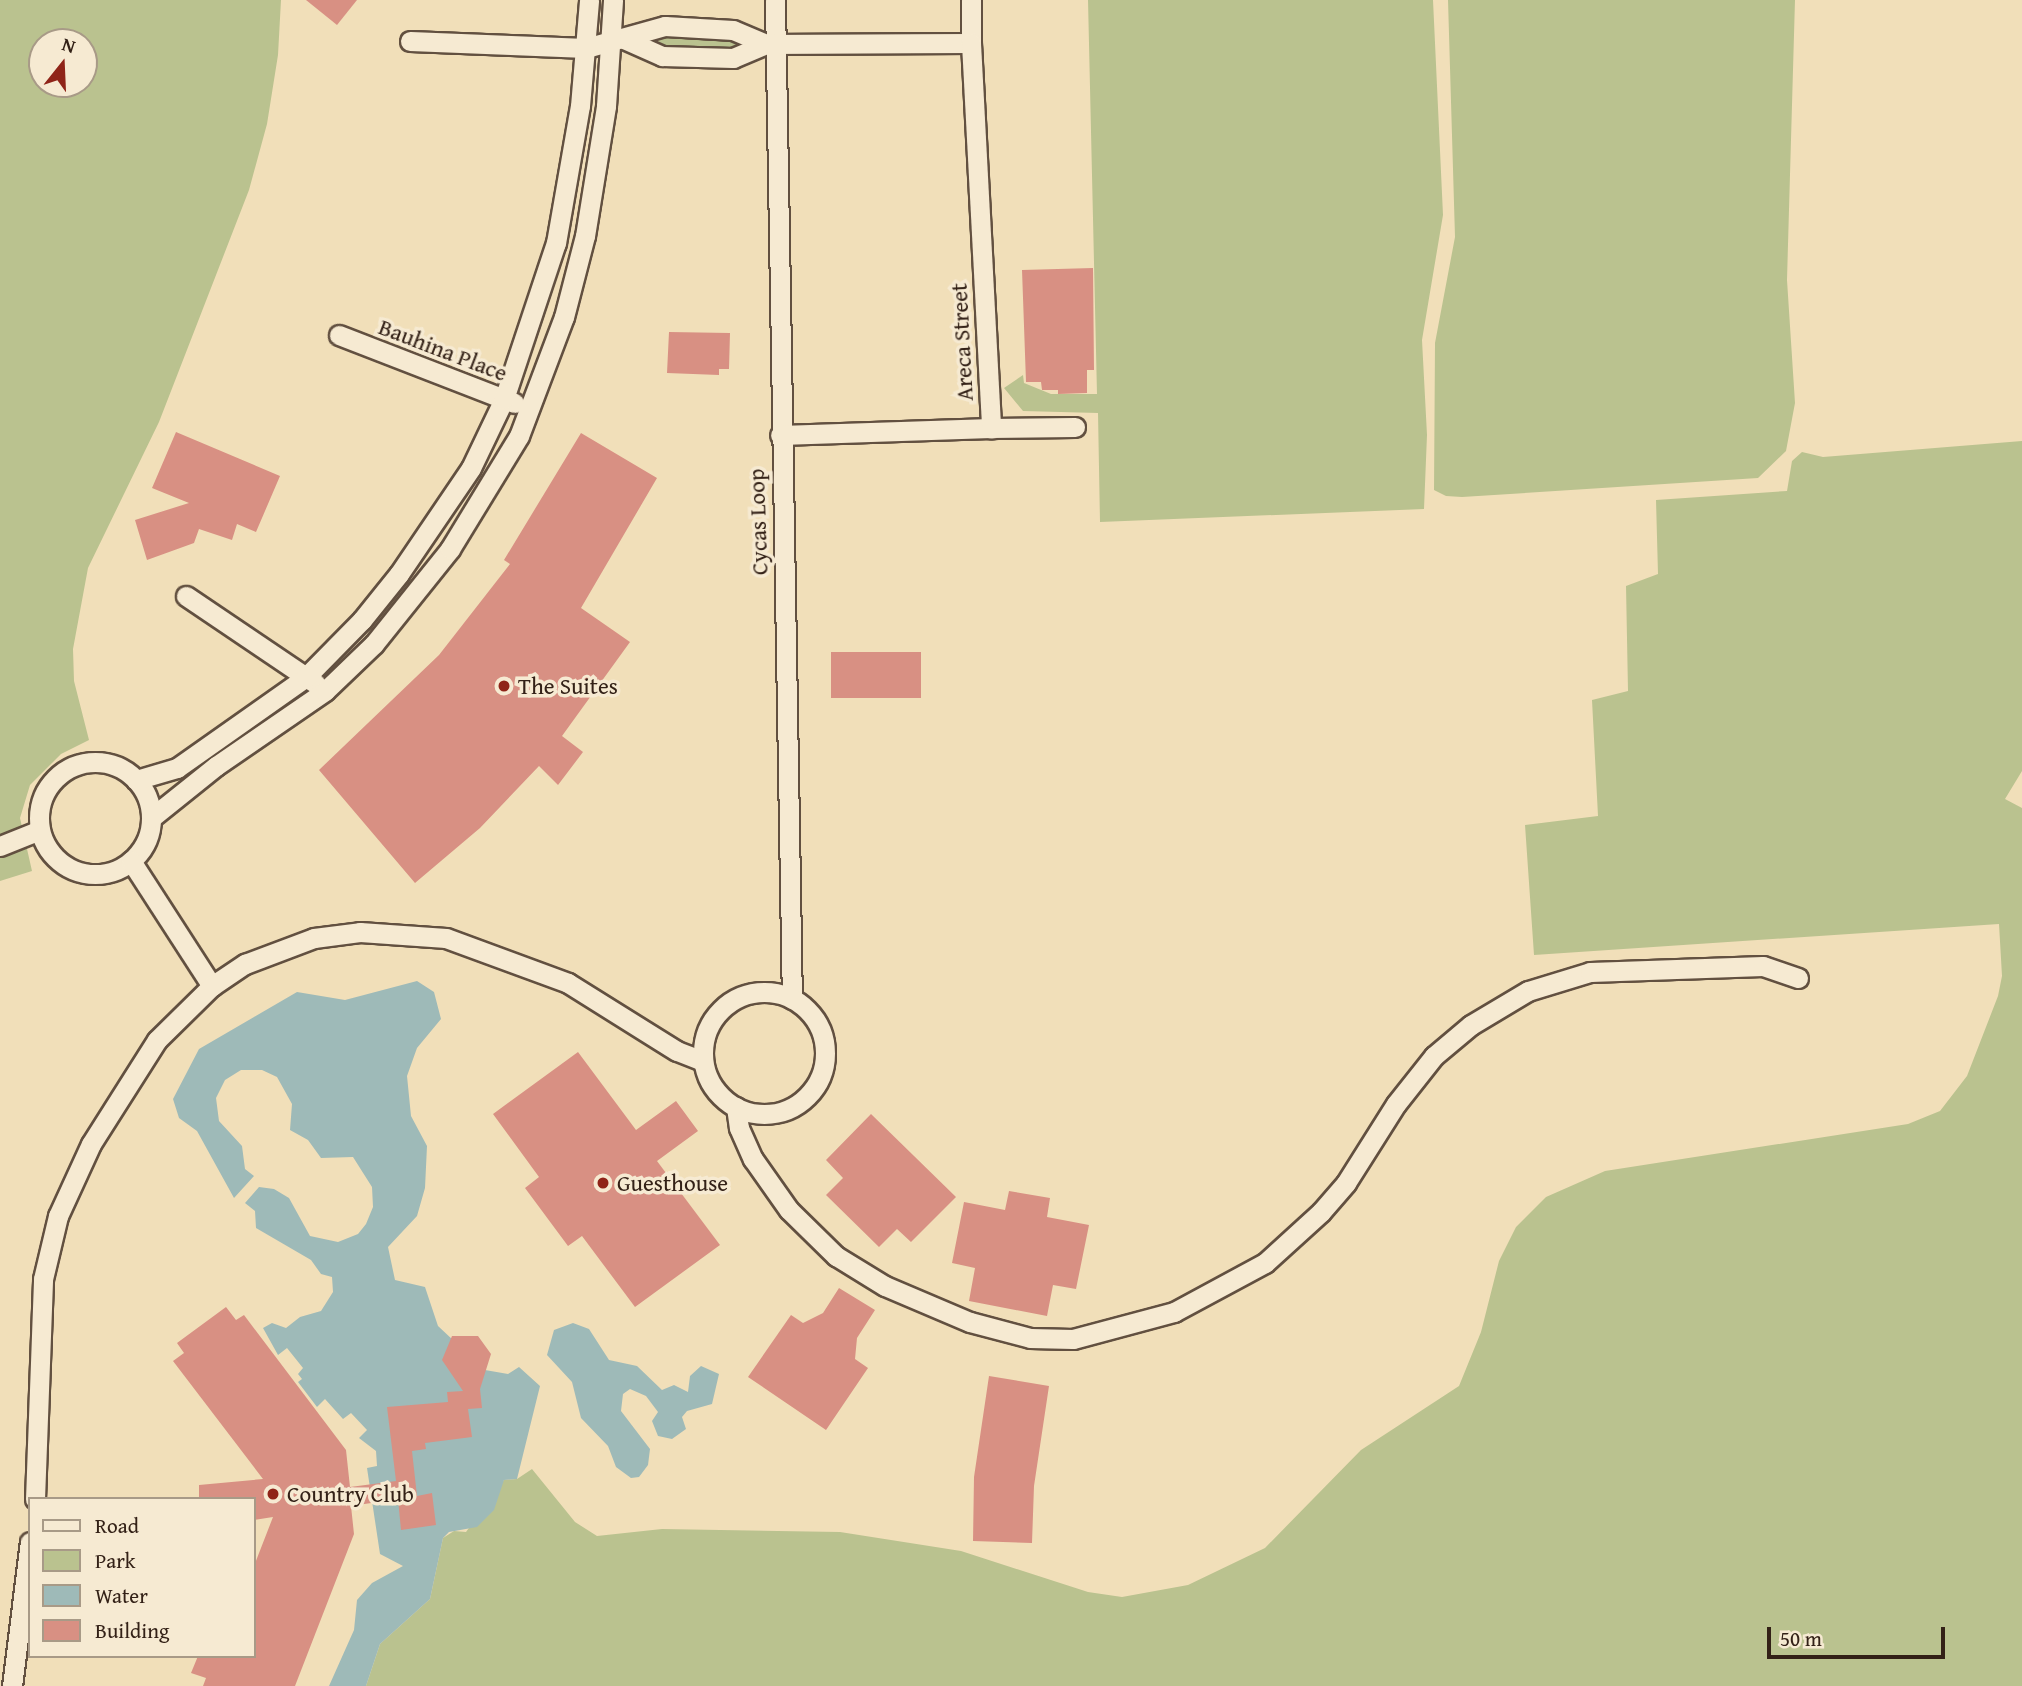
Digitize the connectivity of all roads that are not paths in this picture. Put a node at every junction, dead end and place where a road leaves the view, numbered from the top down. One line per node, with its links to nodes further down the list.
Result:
1 (589, 0): 9 (street)
2 (613, 0): 5 (street)
3 (775, 0): 8 (street, Cycas Loop)
4 (971, 0): 7 (street, Areca Street)
5 (618, 39): 8 (street); 8 (street); 9 (street); 12 (street)
6 (410, 41): 9 (street)
7 (971, 43): 8 (street); 14 (street, Areca Street)
8 (771, 44): 15 (street, Cycas Loop)
9 (586, 48): 11 (street)
10 (339, 335): 11 (street, Bauhina Place)
11 (504, 399): 12 (street, Bauhina Place); 17 (street)
12 (530, 409): 18 (street)
13 (1075, 427): 14 (street)
14 (991, 428): 15 (street, Areca Street)
15 (780, 435): 26 (street, Cycas Loop)
16 (186, 596): 17 (street)
17 (306, 677): 18 (street); 19 (street)
18 (325, 691): 20 (street)
19 (136, 780): 20 (street); 21 (street)
20 (151, 818): 23 (street)
21 (40, 830): 22 (street); 23 (street)
22 (0, 846)
23 (131, 861): 25 (street)
24 (1798, 978): 28 (street)
25 (212, 986): 27 (street); 29 (street)
26 (792, 999): 27 (street); 28 (street)
27 (703, 1061): 28 (street)
28 (736, 1107)
29 (35, 1497)
30 (28, 1558): 31 (street)
31 (12, 1686)

